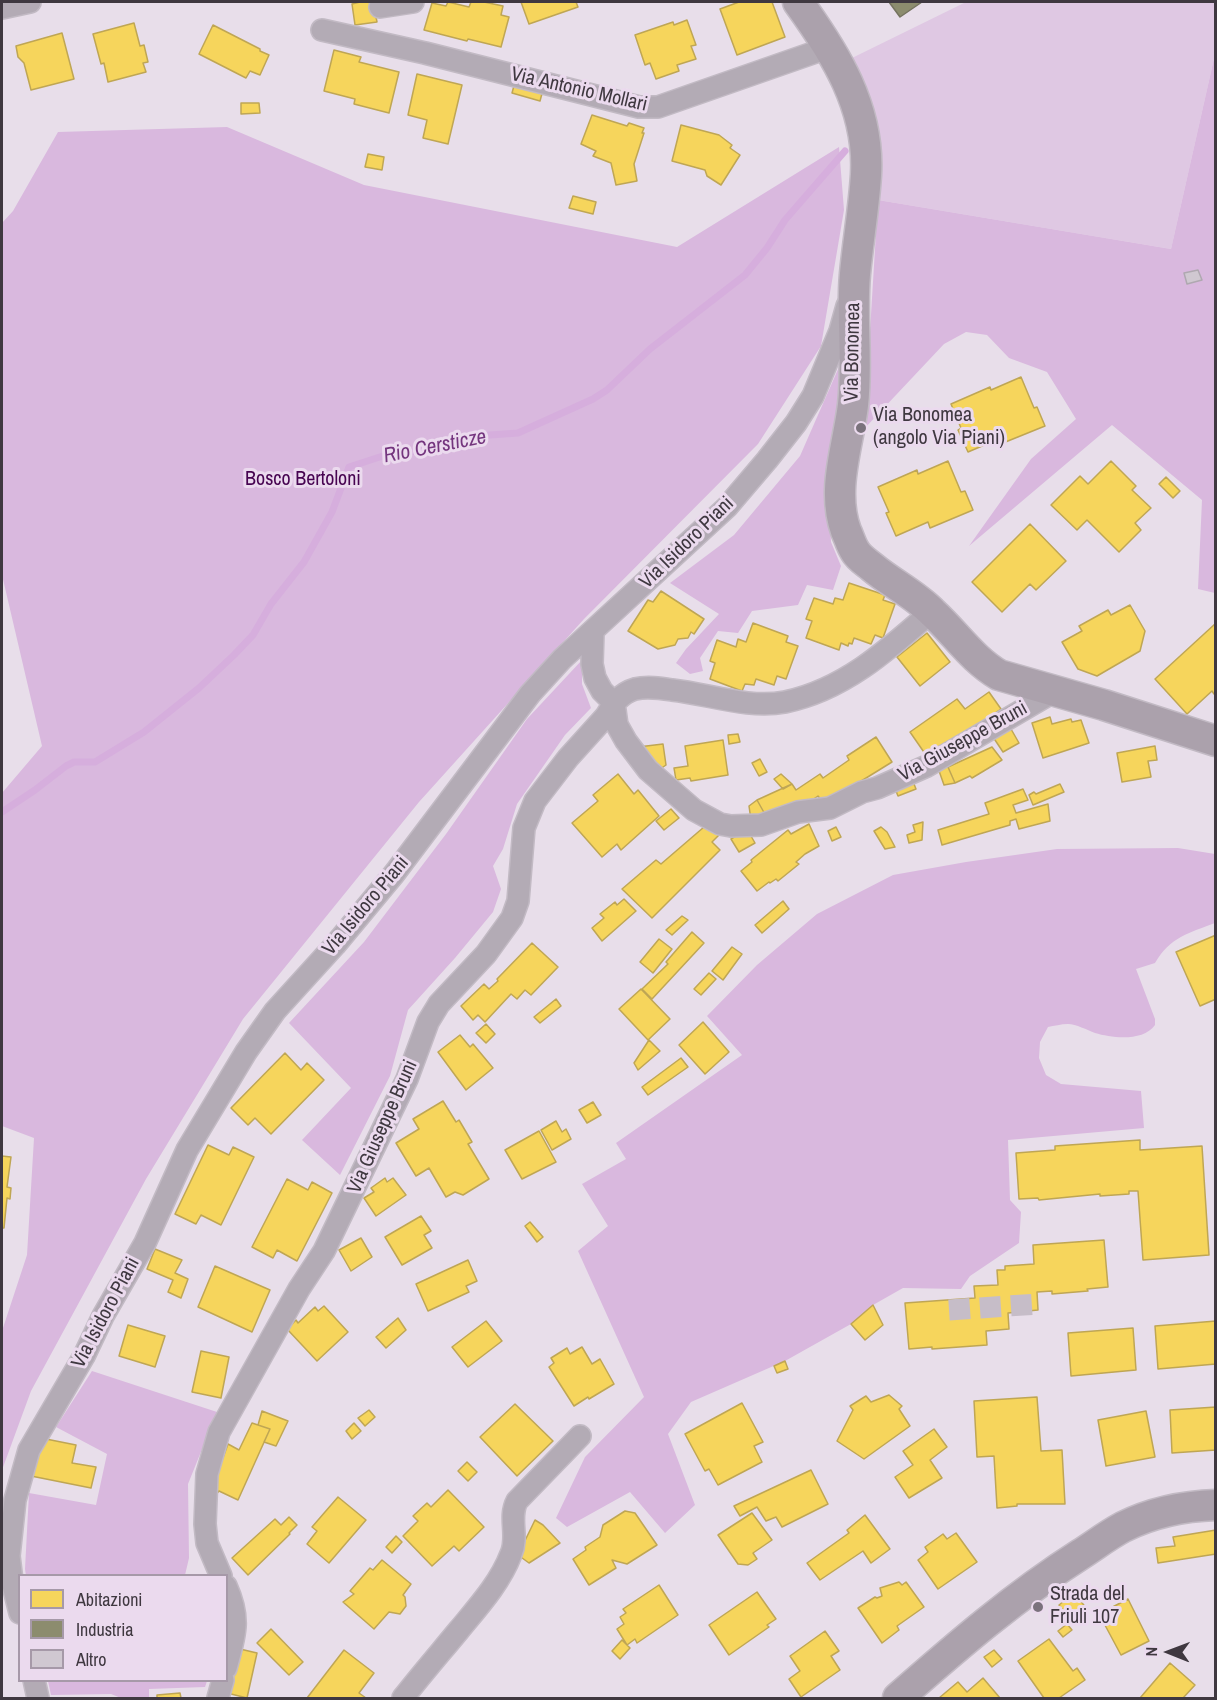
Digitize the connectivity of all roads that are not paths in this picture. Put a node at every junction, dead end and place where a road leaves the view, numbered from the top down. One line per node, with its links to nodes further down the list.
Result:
1 (30, 2): 5 (street)
2 (413, 2): 4 (street)
3 (798, 2): 7 (street, Via Bonomea)
4 (380, 7)
5 (2, 8)
6 (322, 30): 7 (street, Via Antonio Mollari)
7 (830, 47): 8 (street, Via Bonomea)
8 (855, 274): 9 (street, Via Bonomea); 10 (street, Via Isidoro Piani)
9 (932, 611): 11 (street, Via Bonomea); 12 (street, Via Giuseppe Bruni)
10 (592, 632): 12 (street, Via Giuseppe Bruni); 18 (street, Via Isidoro Piani)
11 (1055, 691): 12 (street, Via Giuseppe Bruni); 13 (street, Via Bonomea)
12 (614, 703): 16 (street, Via Giuseppe Bruni)
13 (1215, 741)
14 (580, 1436): 24 (street)
15 (1215, 1504): 25 (street)
16 (221, 1574)
17 (228, 1590): 19 (street)
18 (18, 1605)
19 (228, 1659)
20 (34, 1682): 22 (street)
21 (222, 1682): 23 (street)
22 (38, 1698)
23 (218, 1698)
24 (403, 1698)
25 (898, 1698)

